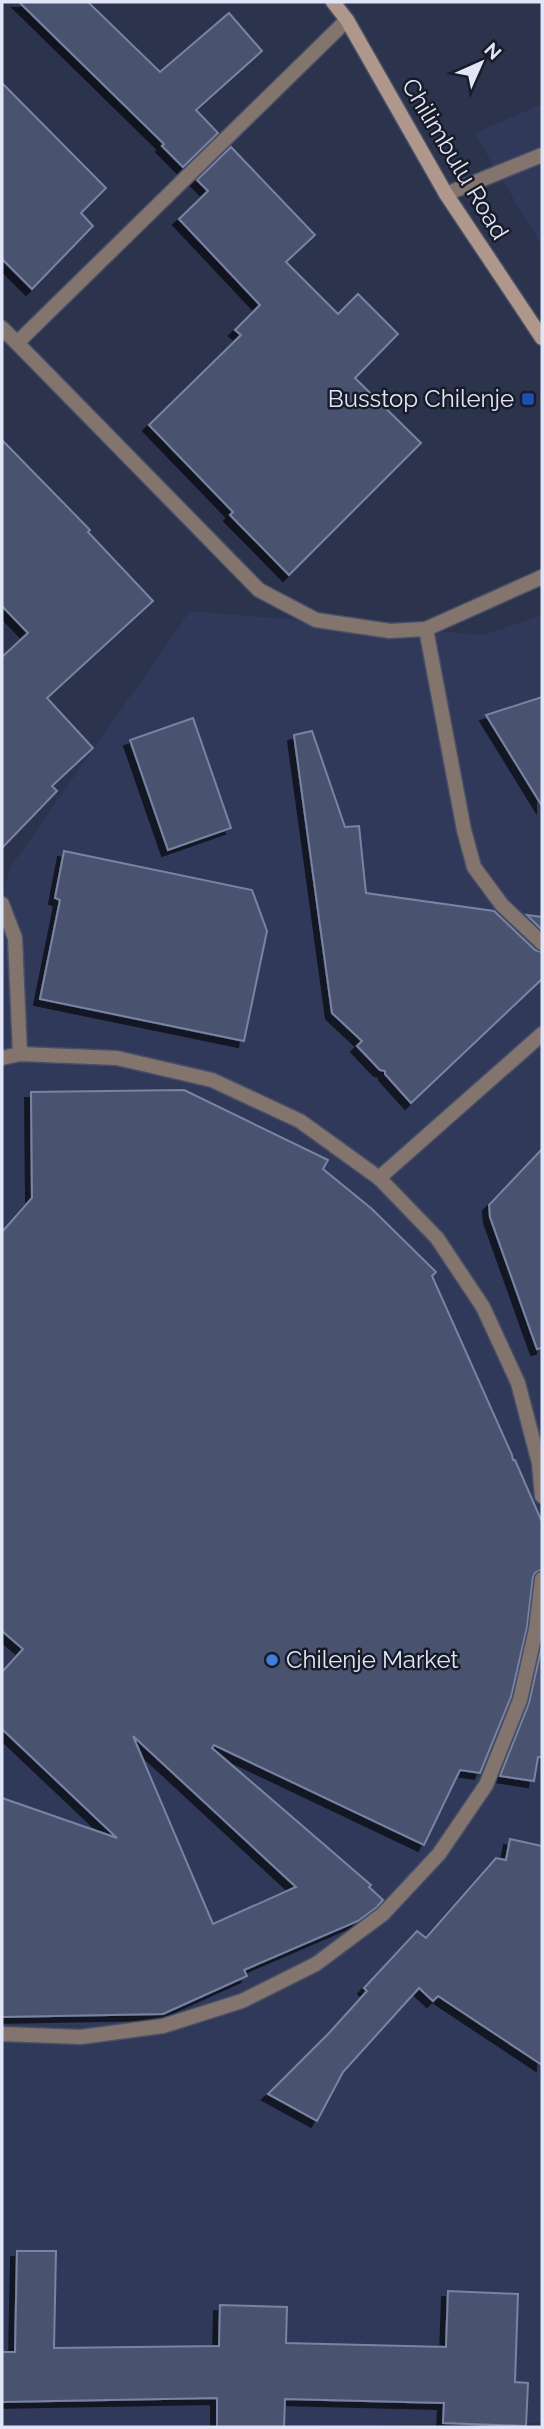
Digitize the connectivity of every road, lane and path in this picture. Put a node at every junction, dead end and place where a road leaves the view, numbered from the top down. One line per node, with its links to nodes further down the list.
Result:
1 (333, 2): 2 (main road, Chilimbulu Road)
2 (346, 20): 4 (main road, Chilimbulu Road); 7 (street)
3 (542, 155): 4 (street)
4 (446, 194): 6 (main road, Chilimbulu Road)
5 (2, 328): 7 (street)
6 (542, 338)
7 (17, 343): 9 (street)
8 (542, 577): 9 (street)
9 (426, 629): 11 (street)
10 (2, 904): 13 (street)
11 (542, 943)
12 (542, 1034): 15 (street)
13 (20, 1054): 14 (street); 15 (street)
14 (2, 1058)
15 (379, 1178): 16 (street)
16 (542, 1496)
17 (542, 1579): 18 (street)
18 (2, 2034)

